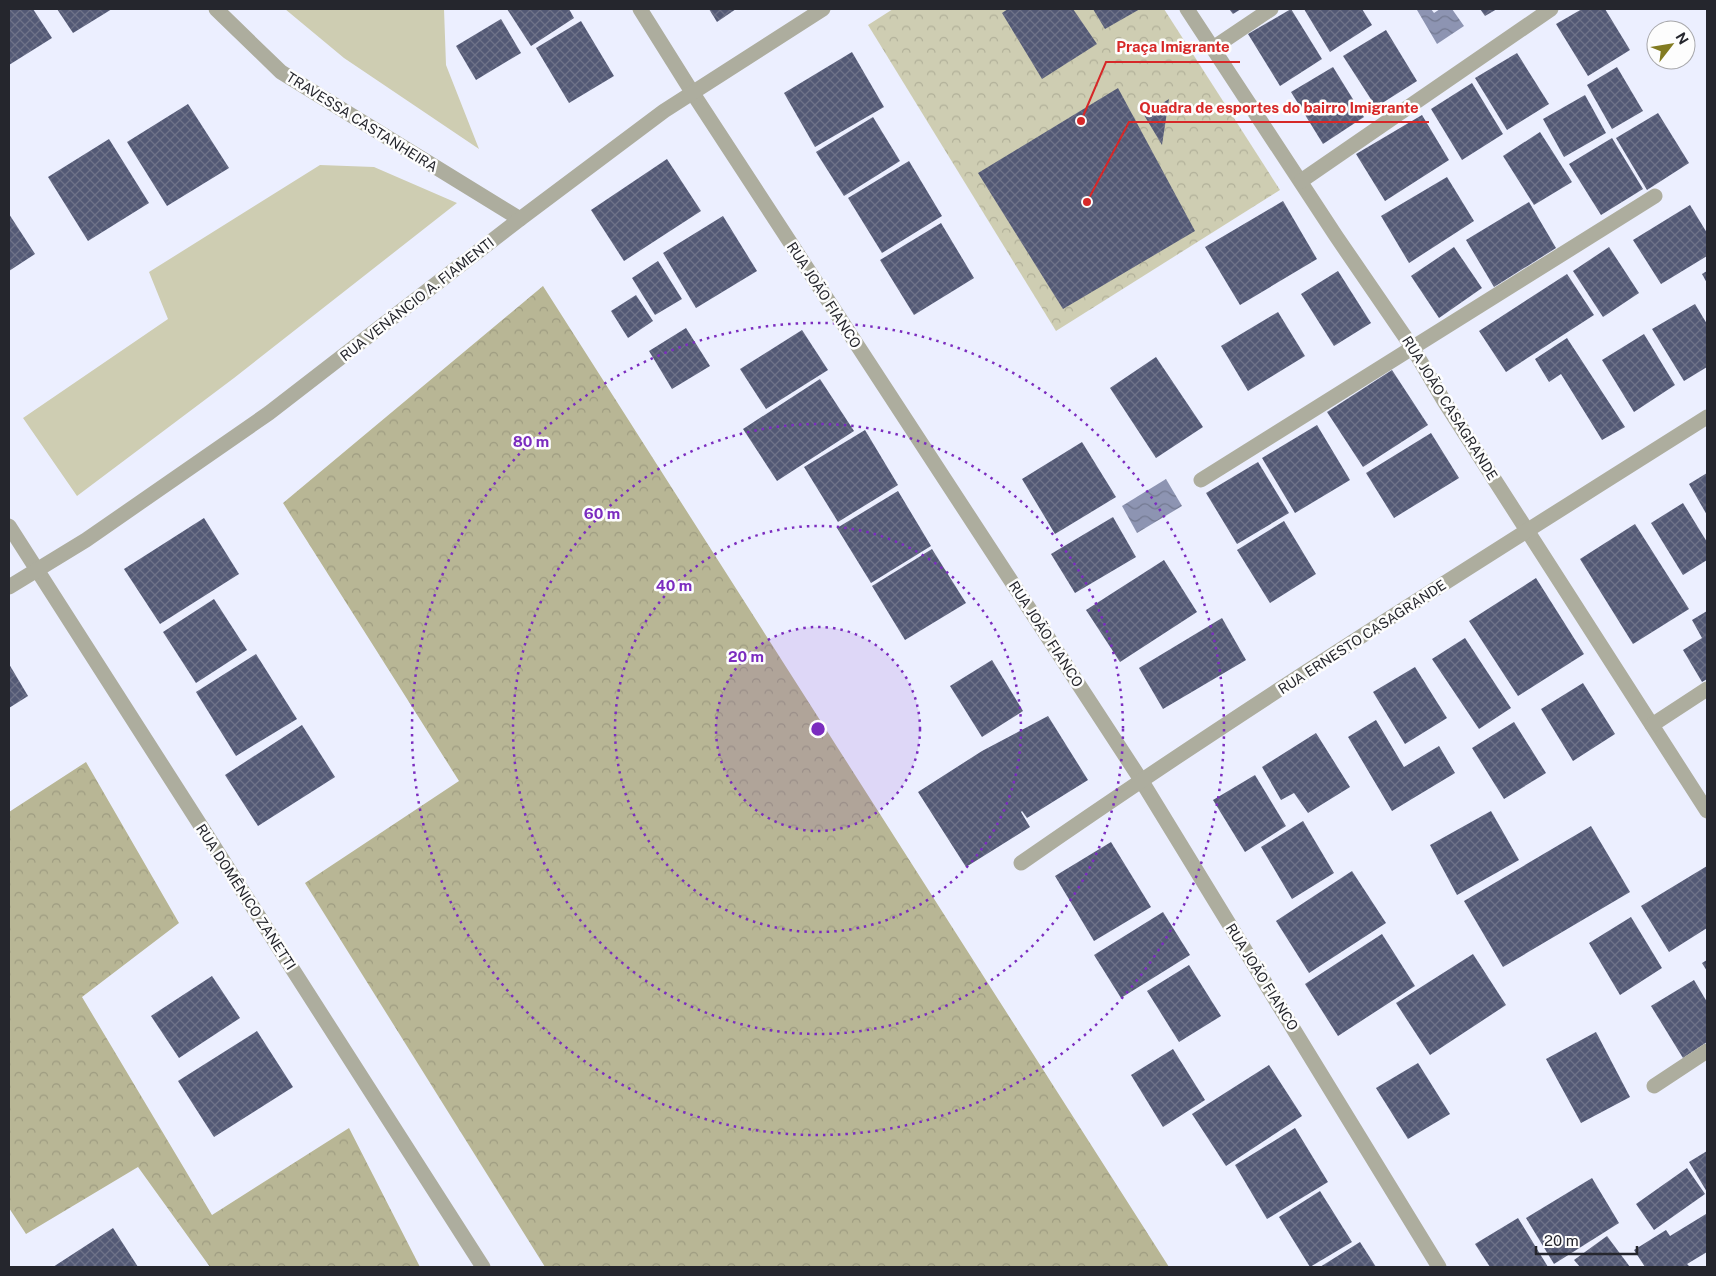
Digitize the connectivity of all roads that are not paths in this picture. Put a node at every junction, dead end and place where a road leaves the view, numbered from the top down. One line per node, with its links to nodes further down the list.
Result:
1 (216, 9): 11 (street, TRAVESSA CASTANHEIRA)
2 (640, 9): 8 (street, RUA JOÃO FIANCO)
3 (824, 9): 8 (street, RUA VENÂNCIO A. FIAMENTI)
4 (1187, 9): 7 (street, RUA JOÃO CASAGRANDE)
5 (1271, 9): 7 (street)
6 (1551, 9): 9 (street)
7 (1213, 48): 9 (street, RUA JOÃO CASAGRANDE)
8 (692, 92): 11 (street, RUA VENÂNCIO A. FIAMENTI); 21 (street, RUA JOÃO FIANCO)
9 (1301, 181): 12 (street, RUA JOÃO CASAGRANDE)
10 (1655, 196): 12 (street)
11 (520, 219): 17 (street, RUA VENÂNCIO A. FIAMENTI)
12 (1412, 347): 14 (street); 16 (street, RUA JOÃO CASAGRANDE)
13 (1707, 417): 16 (street, RUA ERNESTO CASAGRANDE)
14 (1201, 480)
15 (9, 526): 17 (street, RUA DOMÊNICO ZANETTI)
16 (1527, 530): 20 (street, RUA JOÃO CASAGRANDE); 21 (street, RUA ERNESTO CASAGRANDE)
17 (36, 570): 18 (street, RUA VENÂNCIO A. FIAMENTI); 26 (street, RUA DOMÊNICO ZANETTI)
18 (9, 587)
19 (1707, 689): 20 (street)
20 (1652, 725): 22 (street, RUA JOÃO CASAGRANDE)
21 (1141, 780): 23 (street, RUA ERNESTO CASAGRANDE); 27 (street, RUA JOÃO FIANCO)
22 (1707, 811)
23 (1021, 863)
24 (1707, 1052): 25 (street)
25 (1654, 1086)
26 (483, 1267)
27 (1440, 1267)

